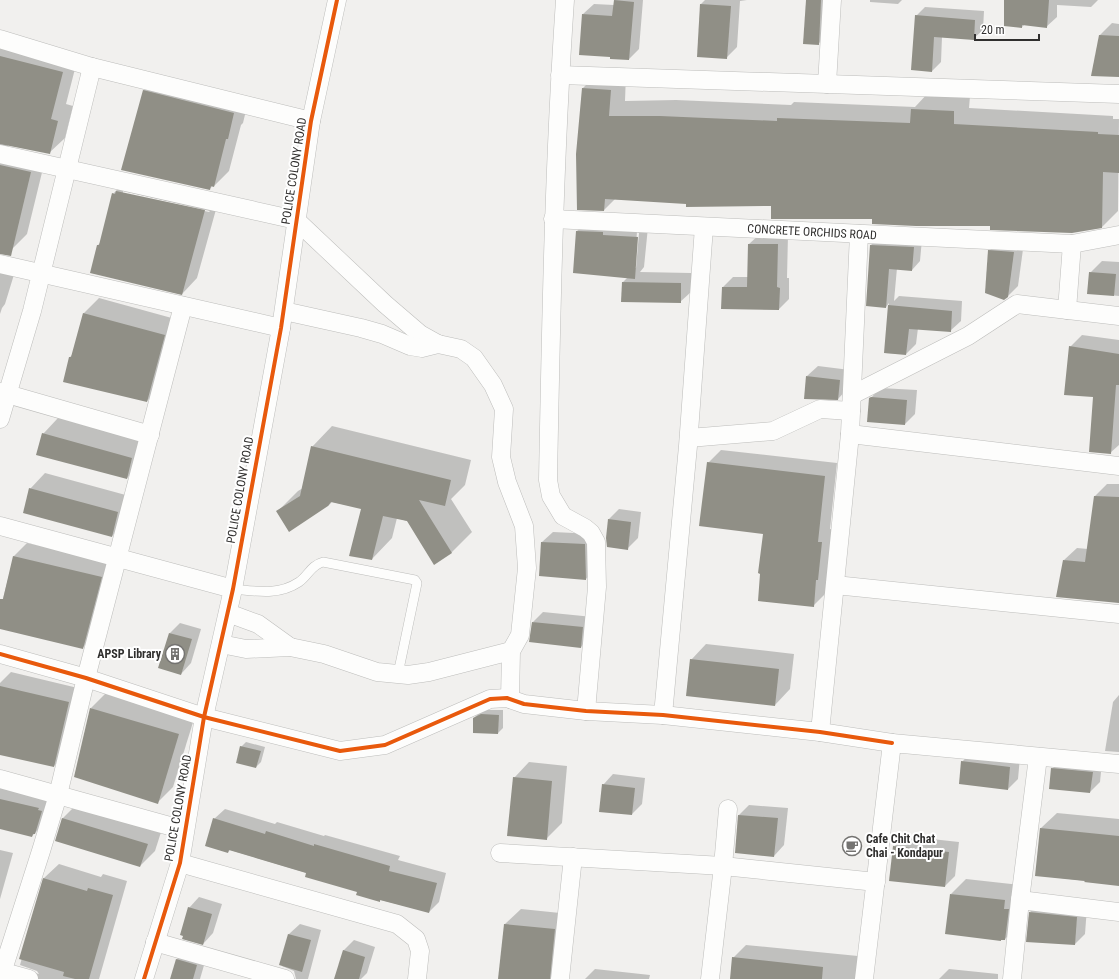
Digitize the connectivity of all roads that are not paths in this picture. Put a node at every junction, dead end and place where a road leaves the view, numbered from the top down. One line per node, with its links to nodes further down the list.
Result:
1 (337, 0): 9 (street, POLICE COLONY ROAD)
2 (565, 0): 6 (street)
3 (832, 0): 7 (street)
4 (0, 39): 5 (street)
5 (92, 67): 9 (street); 11 (street)
6 (560, 75): 7 (street); 12 (street)
7 (827, 84): 8 (street)
8 (1119, 94)
9 (311, 121): 13 (street, POLICE COLONY ROAD)
10 (0, 154): 11 (street)
11 (67, 169): 13 (street); 19 (street)
12 (553, 219): 14 (street, CONCRETE ORCHIDS ROAD); 45 (street)
13 (296, 220): 23 (street, POLICE COLONY ROAD); 24 (street)
14 (704, 227): 15 (street, CONCRETE ORCHIDS ROAD); 30 (street)
15 (859, 234): 17 (street, CONCRETE ORCHIDS ROAD); 26 (street)
16 (1119, 235): 17 (street, CONCRETE ORCHIDS ROAD)
17 (1072, 244): 21 (street)
18 (0, 264): 19 (street)
19 (41, 273): 20 (street); 25 (street)
20 (183, 306): 23 (street); 29 (street)
21 (1067, 310): 22 (street); 26 (street)
22 (1119, 316)
23 (282, 320): 24 (street); 35 (street, POLICE COLONY ROAD)
24 (438, 344): 40 (street)
25 (4, 394): 27 (street); 29 (street)
26 (851, 403): 28 (street); 30 (street)
27 (0, 419)
28 (850, 434): 31 (street); 34 (street)
29 (150, 435): 33 (street)
30 (688, 438): 46 (street)
31 (1119, 466)
32 (0, 526): 33 (street)
33 (118, 558): 35 (street); 43 (street)
34 (835, 585): 37 (street); 48 (street)
35 (233, 589): 36 (street, POLICE COLONY ROAD); 42 (lane)
36 (228, 613): 38 (street, POLICE COLONY ROAD); 39 (street)
37 (1119, 614)
38 (221, 644): 39 (street); 47 (street, POLICE COLONY ROAD)
39 (290, 647): 42 (street)
40 (511, 651): 42 (street); 44 (street)
41 (0, 654): 43 (street)
42 (398, 674)
43 (86, 678): 47 (street); 53 (street)
44 (510, 699): 45 (street); 47 (street)
45 (586, 711): 46 (street)
46 (663, 715): 48 (street)
47 (204, 717): 55 (street, POLICE COLONY ROAD)
48 (820, 732): 49 (street)
49 (892, 743): 50 (street); 60 (street)
50 (1038, 757): 51 (street); 61 (street)
51 (1119, 764)
52 (0, 779): 53 (street)
53 (58, 795): 55 (street); 64 (street)
54 (728, 809): 59 (street)
55 (184, 830): 58 (street, POLICE COLONY ROAD)
56 (500, 853): 57 (street)
57 (573, 857): 59 (street); 69 (street)
58 (180, 863): 63 (street, POLICE COLONY ROAD); 68 (street)
59 (723, 866): 60 (street); 70 (street)
60 (876, 882): 71 (street)
61 (1020, 900): 62 (street); 72 (street)
62 (1119, 912)
63 (155, 942): 66 (street, POLICE COLONY ROAD); 67 (street)
64 (1, 974): 65 (street)
65 (29, 979)
66 (144, 979)
67 (285, 979)
68 (417, 979)
69 (560, 979)
70 (710, 979)
71 (864, 979)
72 (1012, 979)

